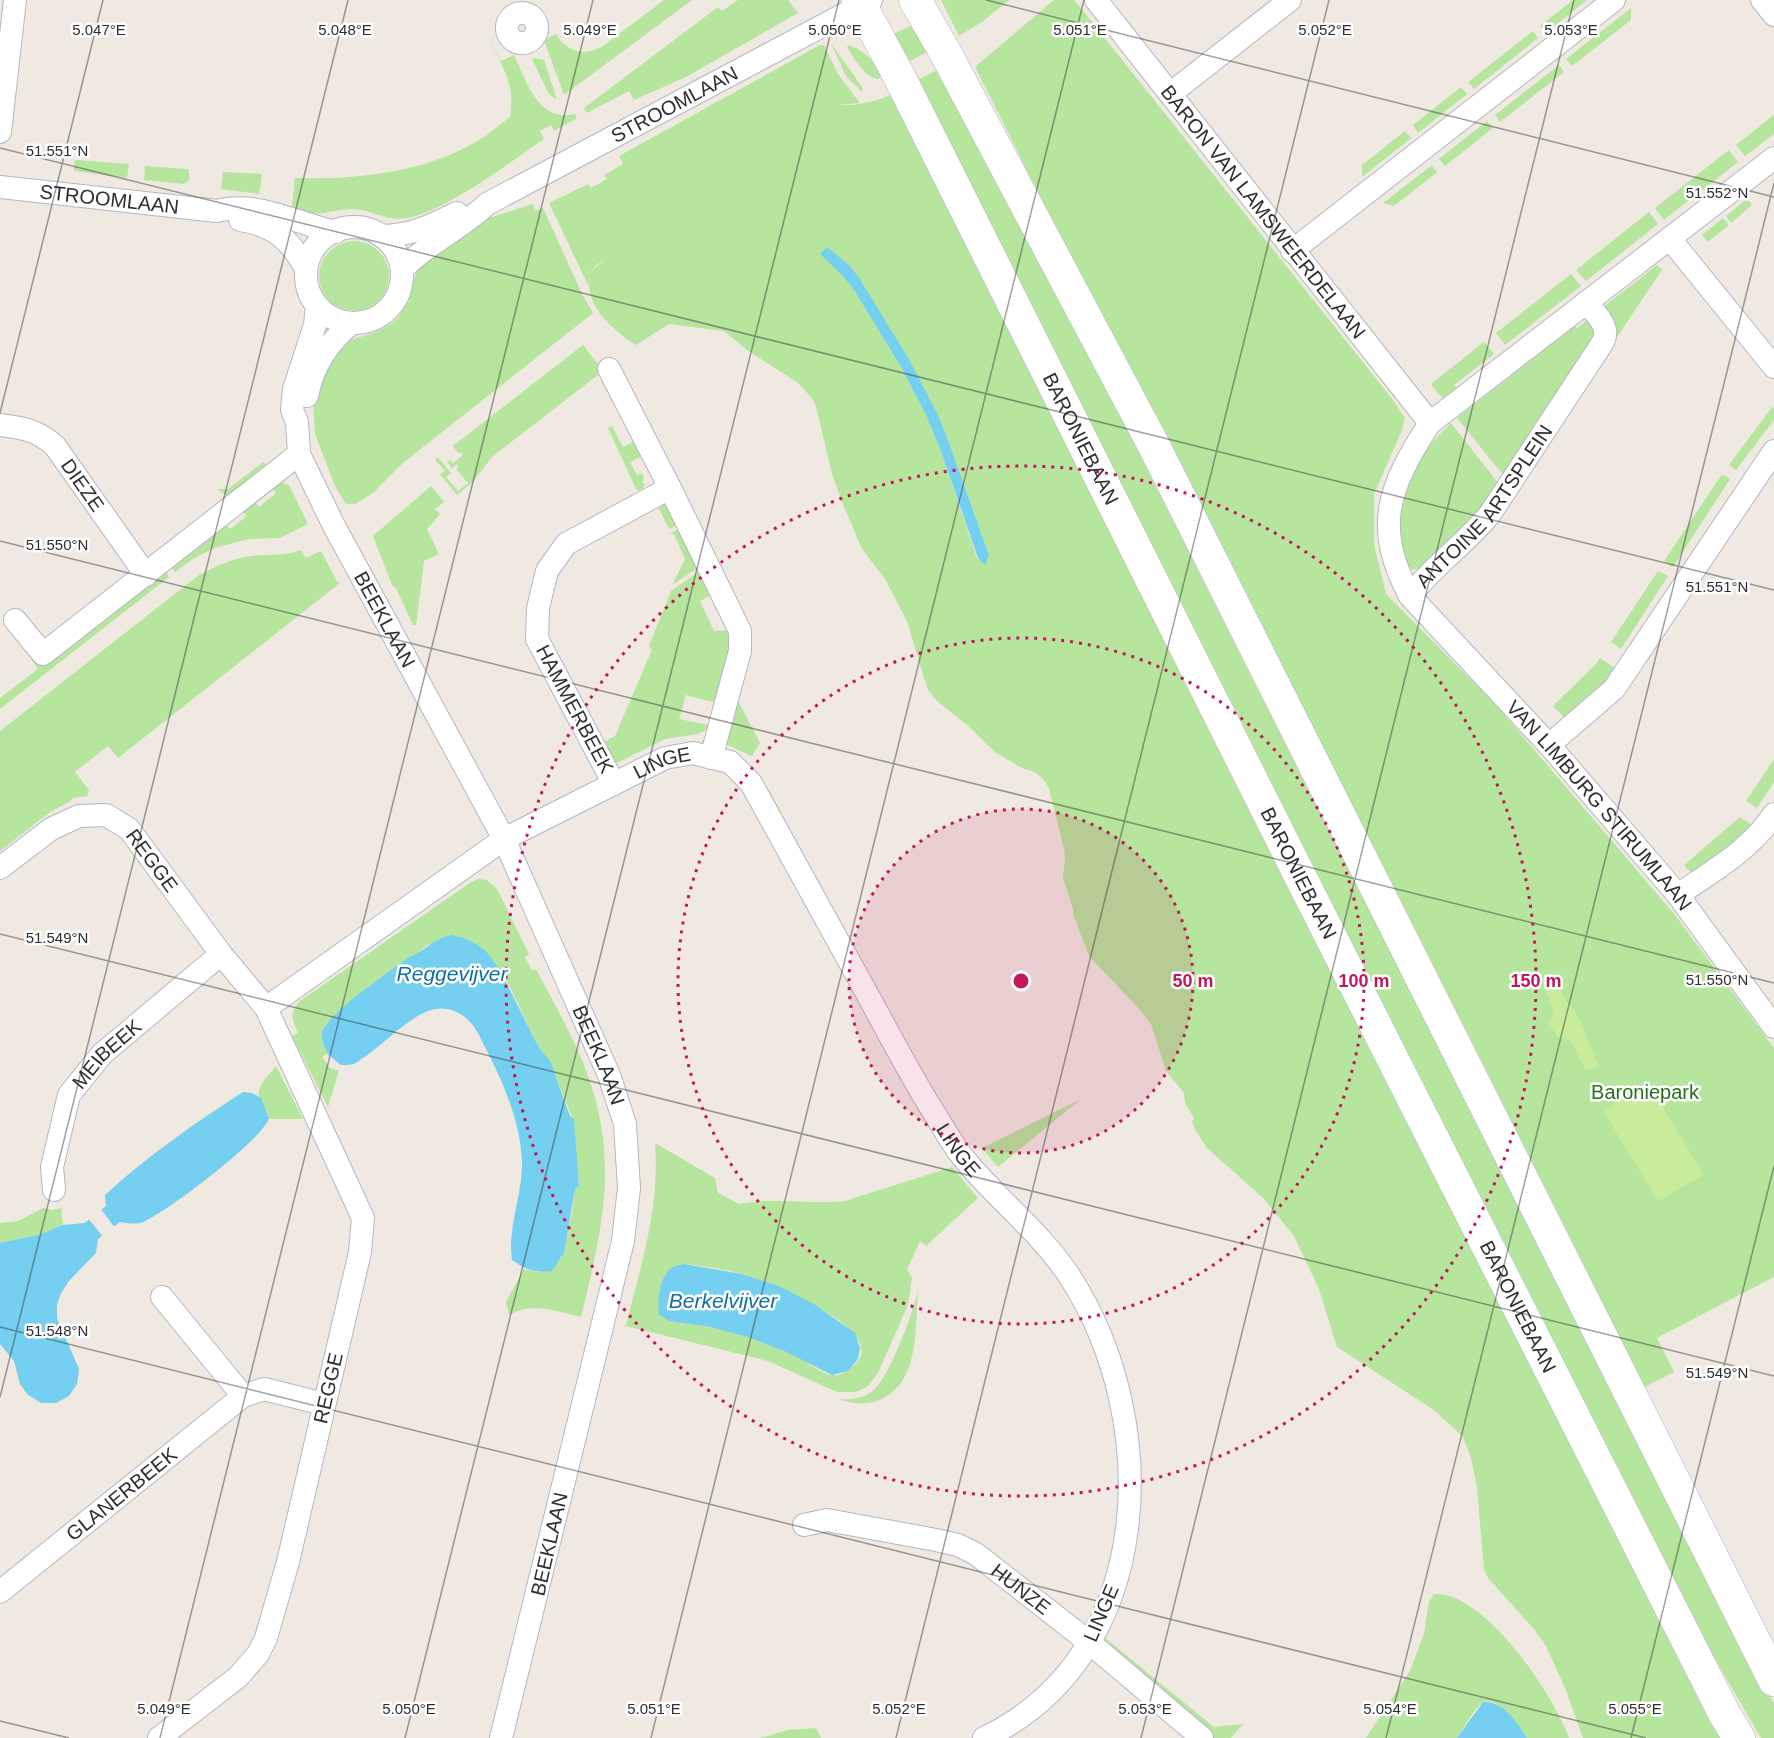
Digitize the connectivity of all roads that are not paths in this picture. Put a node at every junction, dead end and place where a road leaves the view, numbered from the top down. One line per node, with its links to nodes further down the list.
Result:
1 (15, 0): 10 (street)
2 (915, 0): 52 (main road)
3 (1096, 0): 9 (street, BARON VAN LAMSWEERDELAAN)
4 (1290, 0): 9 (street)
5 (1614, 0): 18 (street)
6 (1762, 0): 8 (street)
7 (863, 2): 13 (street, STROOMLAAN); 53 (main road, BARONIEBAAN)
8 (1774, 15)
9 (1170, 94): 18 (street, BARON VAN LAMSWEERDELAAN)
10 (0, 132)
11 (1774, 158): 17 (street, ANTOINE ARTSPLEIN)
12 (0, 187): 14 (street, STROOMLAAN)
13 (487, 204): 16 (street, STROOMLAAN); 20 (street, STROOMLAAN)
14 (217, 211): 15 (street, STROOMLAAN); 19 (street, STROOMLAAN)
15 (336, 232): 16 (street); 19 (street)
16 (382, 236): 20 (street)
17 (1670, 239): 21 (street, ANTOINE ARTSPLEIN); 24 (street)
18 (1293, 251): 27 (street, BARON VAN LAMSWEERDELAAN)
19 (306, 269): 22 (street)
20 (402, 270): 23 (street)
21 (1586, 302): 27 (street, ANTOINE ARTSPLEIN); 33 (street, ANTOINE ARTSPLEIN)
22 (317, 306): 23 (street); 26 (street, BEEKLAAN)
23 (352, 323): 26 (street, BEEKLAAN)
24 (1774, 367)
25 (609, 369): 31 (street)
26 (297, 422): 30 (street, BEEKLAAN)
27 (1430, 423): 33 (street, ANTOINE ARTSPLEIN)
28 (0, 425): 32 (street, DIEZE)
29 (1774, 451): 35 (street)
30 (299, 454): 32 (street); 39 (street, BEEKLAAN)
31 (670, 488): 36 (street); 37 (street, HAMMERBEEK)
32 (146, 574): 34 (street)
33 (1410, 596): 35 (street, VAN LIMBURG STIRUMLAAN)
34 (15, 620)
35 (1549, 745): 41 (street, VAN LIMBURG STIRUMLAAN)
36 (711, 758): 37 (street, LINGE); 51 (street, LINGE)
37 (614, 784): 39 (street, LINGE)
38 (1774, 814): 41 (street)
39 (504, 839): 43 (street); 55 (street, BEEKLAAN)
40 (0, 868): 42 (street, REGGE)
41 (1678, 895): 44 (street, VAN LIMBURG STIRUMLAAN)
42 (221, 954): 43 (street, REGGE); 45 (street, MEIBEEK)
43 (266, 1008): 48 (street, REGGE)
44 (1774, 1027)
45 (54, 1190)
46 (162, 1297): 47 (street)
47 (243, 1396): 48 (street, GLANERBEEK); 50 (street, GLANERBEEK)
48 (324, 1404): 54 (street, REGGE)
49 (804, 1525): 51 (street, HUNZE)
50 (0, 1592)
51 (1090, 1643): 56 (street, LINGE); 57 (street, HUNZE)
52 (1774, 1680)
53 (1732, 1730)
54 (159, 1738)
55 (501, 1738)
56 (984, 1738)
57 (1202, 1738)

